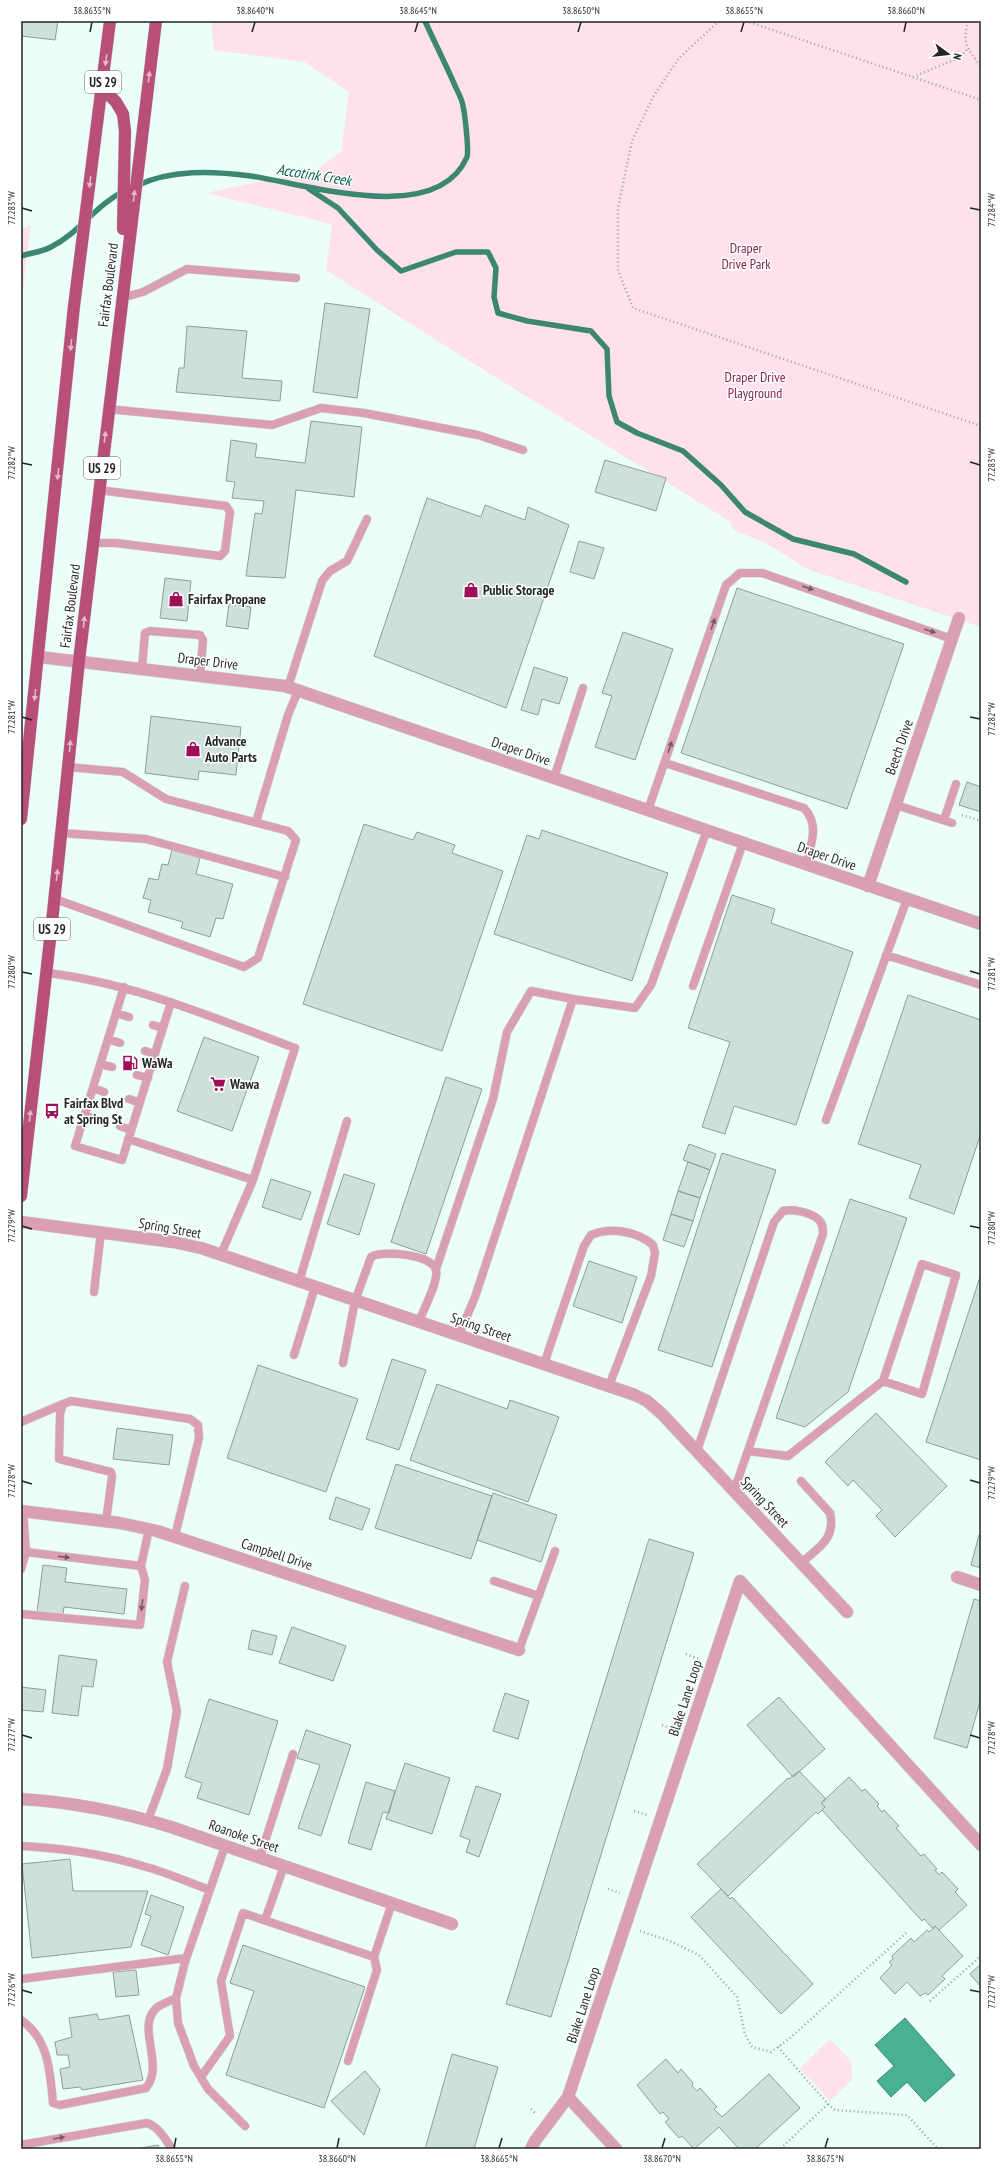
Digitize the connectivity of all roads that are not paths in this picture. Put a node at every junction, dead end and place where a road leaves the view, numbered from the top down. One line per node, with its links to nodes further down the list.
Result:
1 (110, 21): 3 (main road, Fairfax Boulevard / US 29, one-way to 3)
2 (156, 21): 4 (main road, Fairfax Boulevard / US 29, one-way to 2)
3 (102, 88): 4 (main road); 14 (main road, Fairfax Boulevard / US 29, one-way to 14)
4 (124, 276): 6 (main road, Fairfax Boulevard / US 29)
5 (296, 278): 6 (lane)
6 (121, 298): 7 (main road, Fairfax Boulevard / US 29)
7 (108, 409): 8 (lane); 9 (main road, Fairfax Boulevard / US 29, one-way to 7)
8 (523, 450)
9 (99, 490): 11 (main road, Fairfax Boulevard / US 29); 11 (lane)
10 (367, 519): 19 (lane)
11 (93, 543): 15 (main road, Fairfax Boulevard / US 29, one-way to 11)
12 (959, 618): 13 (street, Beech Drive)
13 (952, 639): 20 (lane, one-way to 13); 24 (street, Beech Drive)
14 (39, 657): 15 (street, Draper Drive); 26 (main road, Fairfax Boulevard / US 29, one-way to 26)
15 (79, 661): 16 (street, Draper Drive); 21 (main road, Fairfax Boulevard / US 29, one-way to 15)
16 (142, 668): 17 (street, Draper Drive); 17 (lane)
17 (200, 675): 19 (street, Draper Drive)
18 (583, 688): 22 (lane)
19 (293, 689): 22 (street, Draper Drive); 27 (lane)
20 (665, 762): 25 (lane); 31 (lane)
21 (68, 767): 27 (lane); 29 (main road, Fairfax Boulevard / US 29)
22 (554, 778): 25 (street, Draper Drive)
23 (956, 784): 24 (lane)
24 (896, 805): 33 (street, Beech Drive)
25 (648, 810): 28 (street, Draper Drive)
26 (21, 819)
27 (256, 822): 32 (lane)
28 (707, 830): 30 (street, Draper Drive); 42 (lane)
29 (61, 833): 32 (lane); 34 (main road, Fairfax Boulevard / US 29, one-way to 29)
30 (743, 843): 31 (street, Draper Drive); 40 (lane)
31 (806, 864): 33 (street, Draper Drive)
32 (285, 877): 34 (lane)
33 (868, 886): 35 (street, Draper Drive)
34 (55, 899): 38 (main road, Fairfax Boulevard / US 29)
35 (907, 899): 36 (street, Draper Drive); 37 (lane)
36 (981, 924)
37 (886, 955): 39 (lane); 62 (lane)
38 (47, 972): 41 (lane); 68 (main road, Fairfax Boulevard / US 29, one-way to 38)
39 (981, 985)
40 (693, 986)
41 (124, 987): 43 (lane); 44 (lane)
42 (573, 999): 72 (lane); 78 (lane)
43 (171, 1002): 47 (lane); 67 (lane)
44 (116, 1013): 45 (lane); 48 (lane)
45 (129, 1017)
46 (153, 1025): 47 (lane)
47 (163, 1028): 51 (lane)
48 (108, 1039): 49 (lane); 52 (lane)
49 (120, 1043)
50 (145, 1051): 51 (lane)
51 (155, 1054): 55 (lane)
52 (100, 1064): 53 (lane); 56 (lane)
53 (112, 1067)
54 (137, 1075): 55 (lane)
55 (148, 1078): 59 (lane)
56 (93, 1088): 57 (lane); 60 (lane)
57 (104, 1092)
58 (129, 1099): 59 (lane)
59 (140, 1103): 65 (lane)
60 (84, 1115): 61 (lane); 66 (lane)
61 (95, 1119)
62 (826, 1120)
63 (347, 1121): 73 (lane)
64 (120, 1126): 65 (lane)
65 (132, 1130): 66 (lane)
66 (128, 1139): 67 (lane)
67 (252, 1180): 71 (lane)
68 (21, 1196)
69 (21, 1222): 70 (street, Spring Street)
70 (101, 1232): 71 (street, Spring Street); 75 (lane)
71 (221, 1254): 73 (street, Spring Street)
72 (436, 1269): 76 (lane); 77 (lane)
73 (299, 1282): 74 (street, Spring Street)
74 (315, 1287): 76 (street, Spring Street); 79 (lane)
75 (94, 1292)
76 (355, 1301): 77 (street, Spring Street); 80 (lane)
77 (419, 1322): 78 (street, Spring Street)
78 (459, 1335): 81 (street, Spring Street)
79 (294, 1355)
80 (343, 1363)
81 (544, 1364): 83 (street, Spring Street); 83 (lane)
82 (883, 1381): 82 (lane); 87 (lane)
83 (609, 1386): 86 (street, Spring Street)
84 (63, 1404): 85 (lane); 91 (lane); 93 (lane)
85 (21, 1422)
86 (696, 1451): 87 (lane); 89 (street, Spring Street)
87 (748, 1451): 89 (lane)
88 (801, 1480): 96 (lane)
89 (734, 1492): 96 (street, Spring Street)
90 (22, 1511): 91 (street, Campbell Drive); 95 (lane)
91 (106, 1521): 92 (street, Campbell Drive)
92 (149, 1529): 93 (street, Campbell Drive); 97 (lane)
93 (175, 1536): 106 (street, Campbell Drive)
94 (555, 1551): 103 (lane)
95 (26, 1552): 97 (lane, one-way to 97); 98 (lane)
96 (800, 1563): 104 (street, Spring Street)
97 (142, 1566): 105 (lane, one-way to 105)
98 (21, 1569)
99 (957, 1577): 101 (street)
100 (494, 1581): 103 (lane)
101 (981, 1584)
102 (185, 1586): 109 (lane)
103 (538, 1596): 106 (lane)
104 (847, 1612)
105 (21, 1614)
106 (519, 1650)
107 (293, 1754): 113 (lane)
108 (21, 1799): 109 (street, Roanoke Street)
109 (148, 1820): 112 (street, Roanoke Street)
110 (981, 1845): 126 (street, Blake Lane Loop)
111 (21, 1846): 115 (lane)
112 (225, 1846): 113 (street, Roanoke Street); 115 (lane)
113 (260, 1857): 114 (street, Roanoke Street)
114 (284, 1866): 116 (street, Roanoke Street); 117 (lane)
115 (210, 1890): 120 (lane)
116 (392, 1903): 118 (street, Roanoke Street); 119 (lane)
117 (265, 1920): 119 (lane); 125 (lane)
118 (452, 1924)
119 (374, 1957): 124 (lane)
120 (186, 1958): 121 (lane); 122 (lane)
121 (21, 1979)
122 (176, 1998): 123 (lane); 125 (lane)
123 (21, 2020)
124 (348, 2060)
125 (201, 2077): 127 (lane)
126 (568, 2097): 130 (street); 131 (street)
127 (244, 2126)
128 (21, 2145): 129 (lane, one-way to 129)
129 (172, 2149)
130 (531, 2149)
131 (616, 2149)

